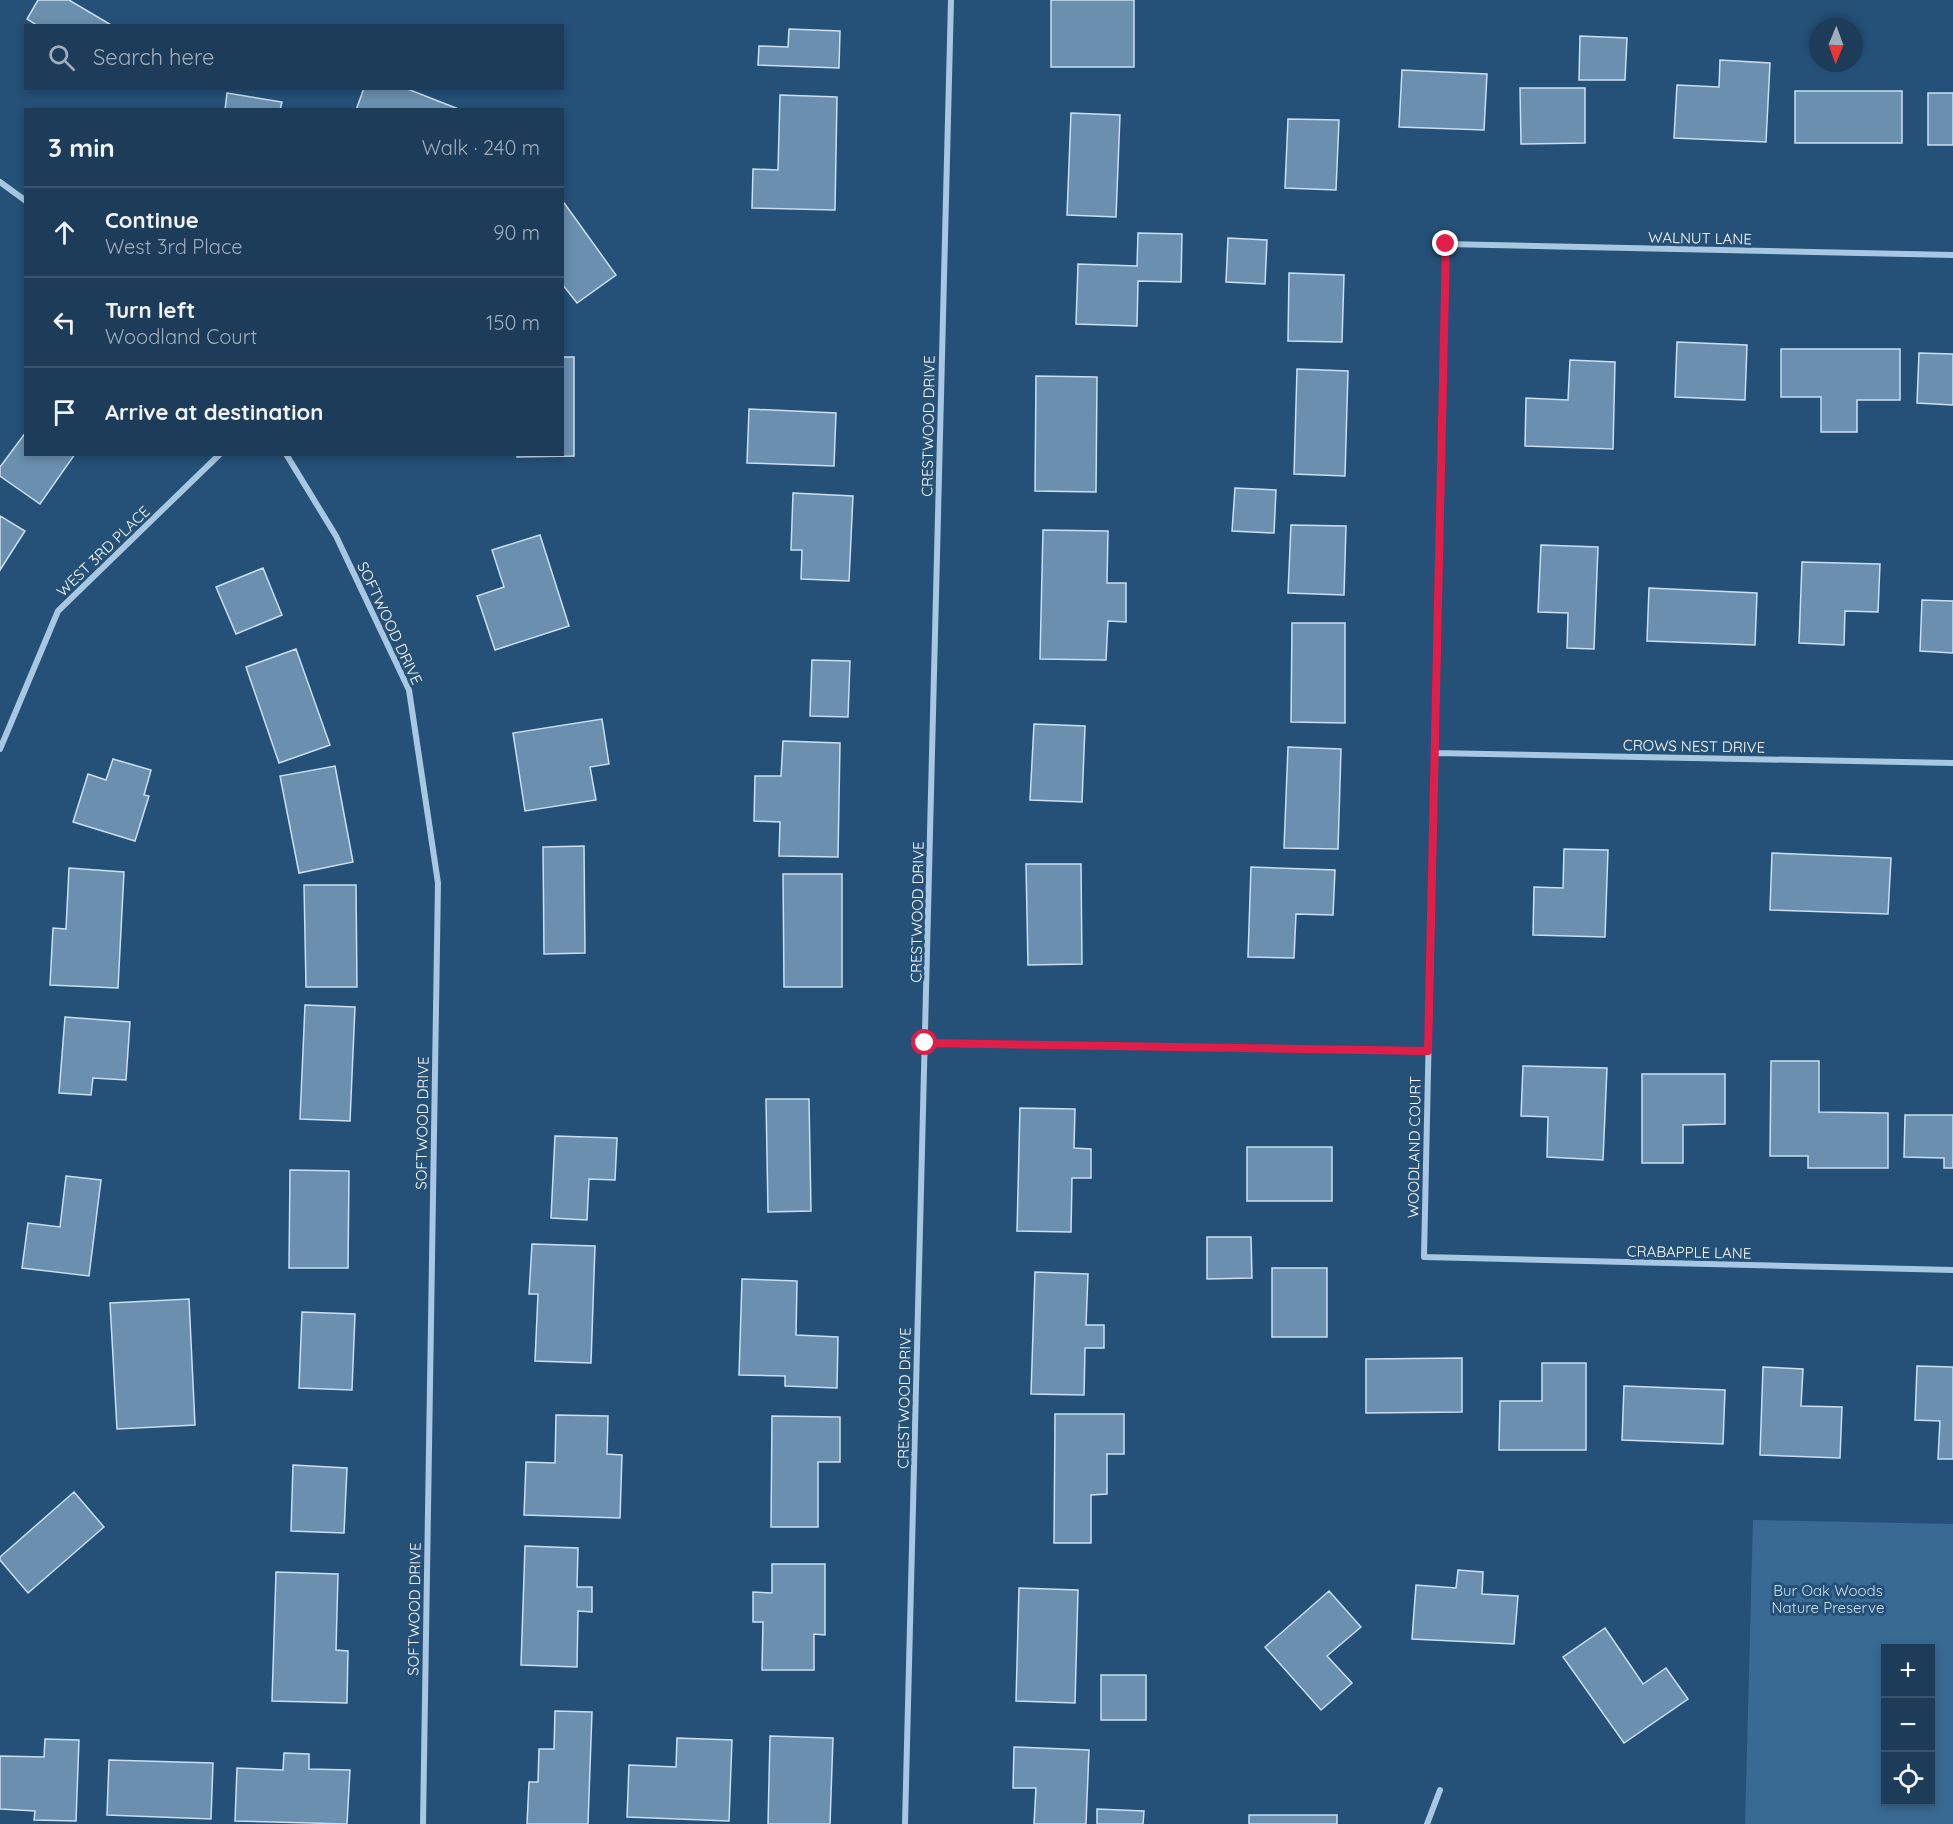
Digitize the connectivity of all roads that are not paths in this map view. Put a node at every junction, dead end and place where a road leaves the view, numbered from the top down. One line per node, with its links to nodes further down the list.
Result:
1 (951, 0): 11 (street, CRESTWOOD DRIVE)
2 (0, 182): 3 (street)
3 (24, 200)
4 (1446, 244): 5 (street, WALNUT LANE); 9 (street, WOODLAND COURT)
5 (1953, 255)
6 (218, 456): 8 (street, WEST 3RD PLACE)
7 (287, 456): 16 (street, SOFTWOOD DRIVE)
8 (0, 749)
9 (1435, 753): 10 (street, CROWS NEST DRIVE); 12 (street, WOODLAND COURT)
10 (1953, 763)
11 (925, 1043): 12 (street); 17 (street, CRESTWOOD DRIVE)
12 (1428, 1051): 13 (street, WOODLAND COURT)
13 (1424, 1257): 14 (street, CRABAPPLE LANE)
14 (1953, 1270)
15 (1440, 1790): 18 (street)
16 (423, 1824)
17 (905, 1824)
18 (1427, 1824)

